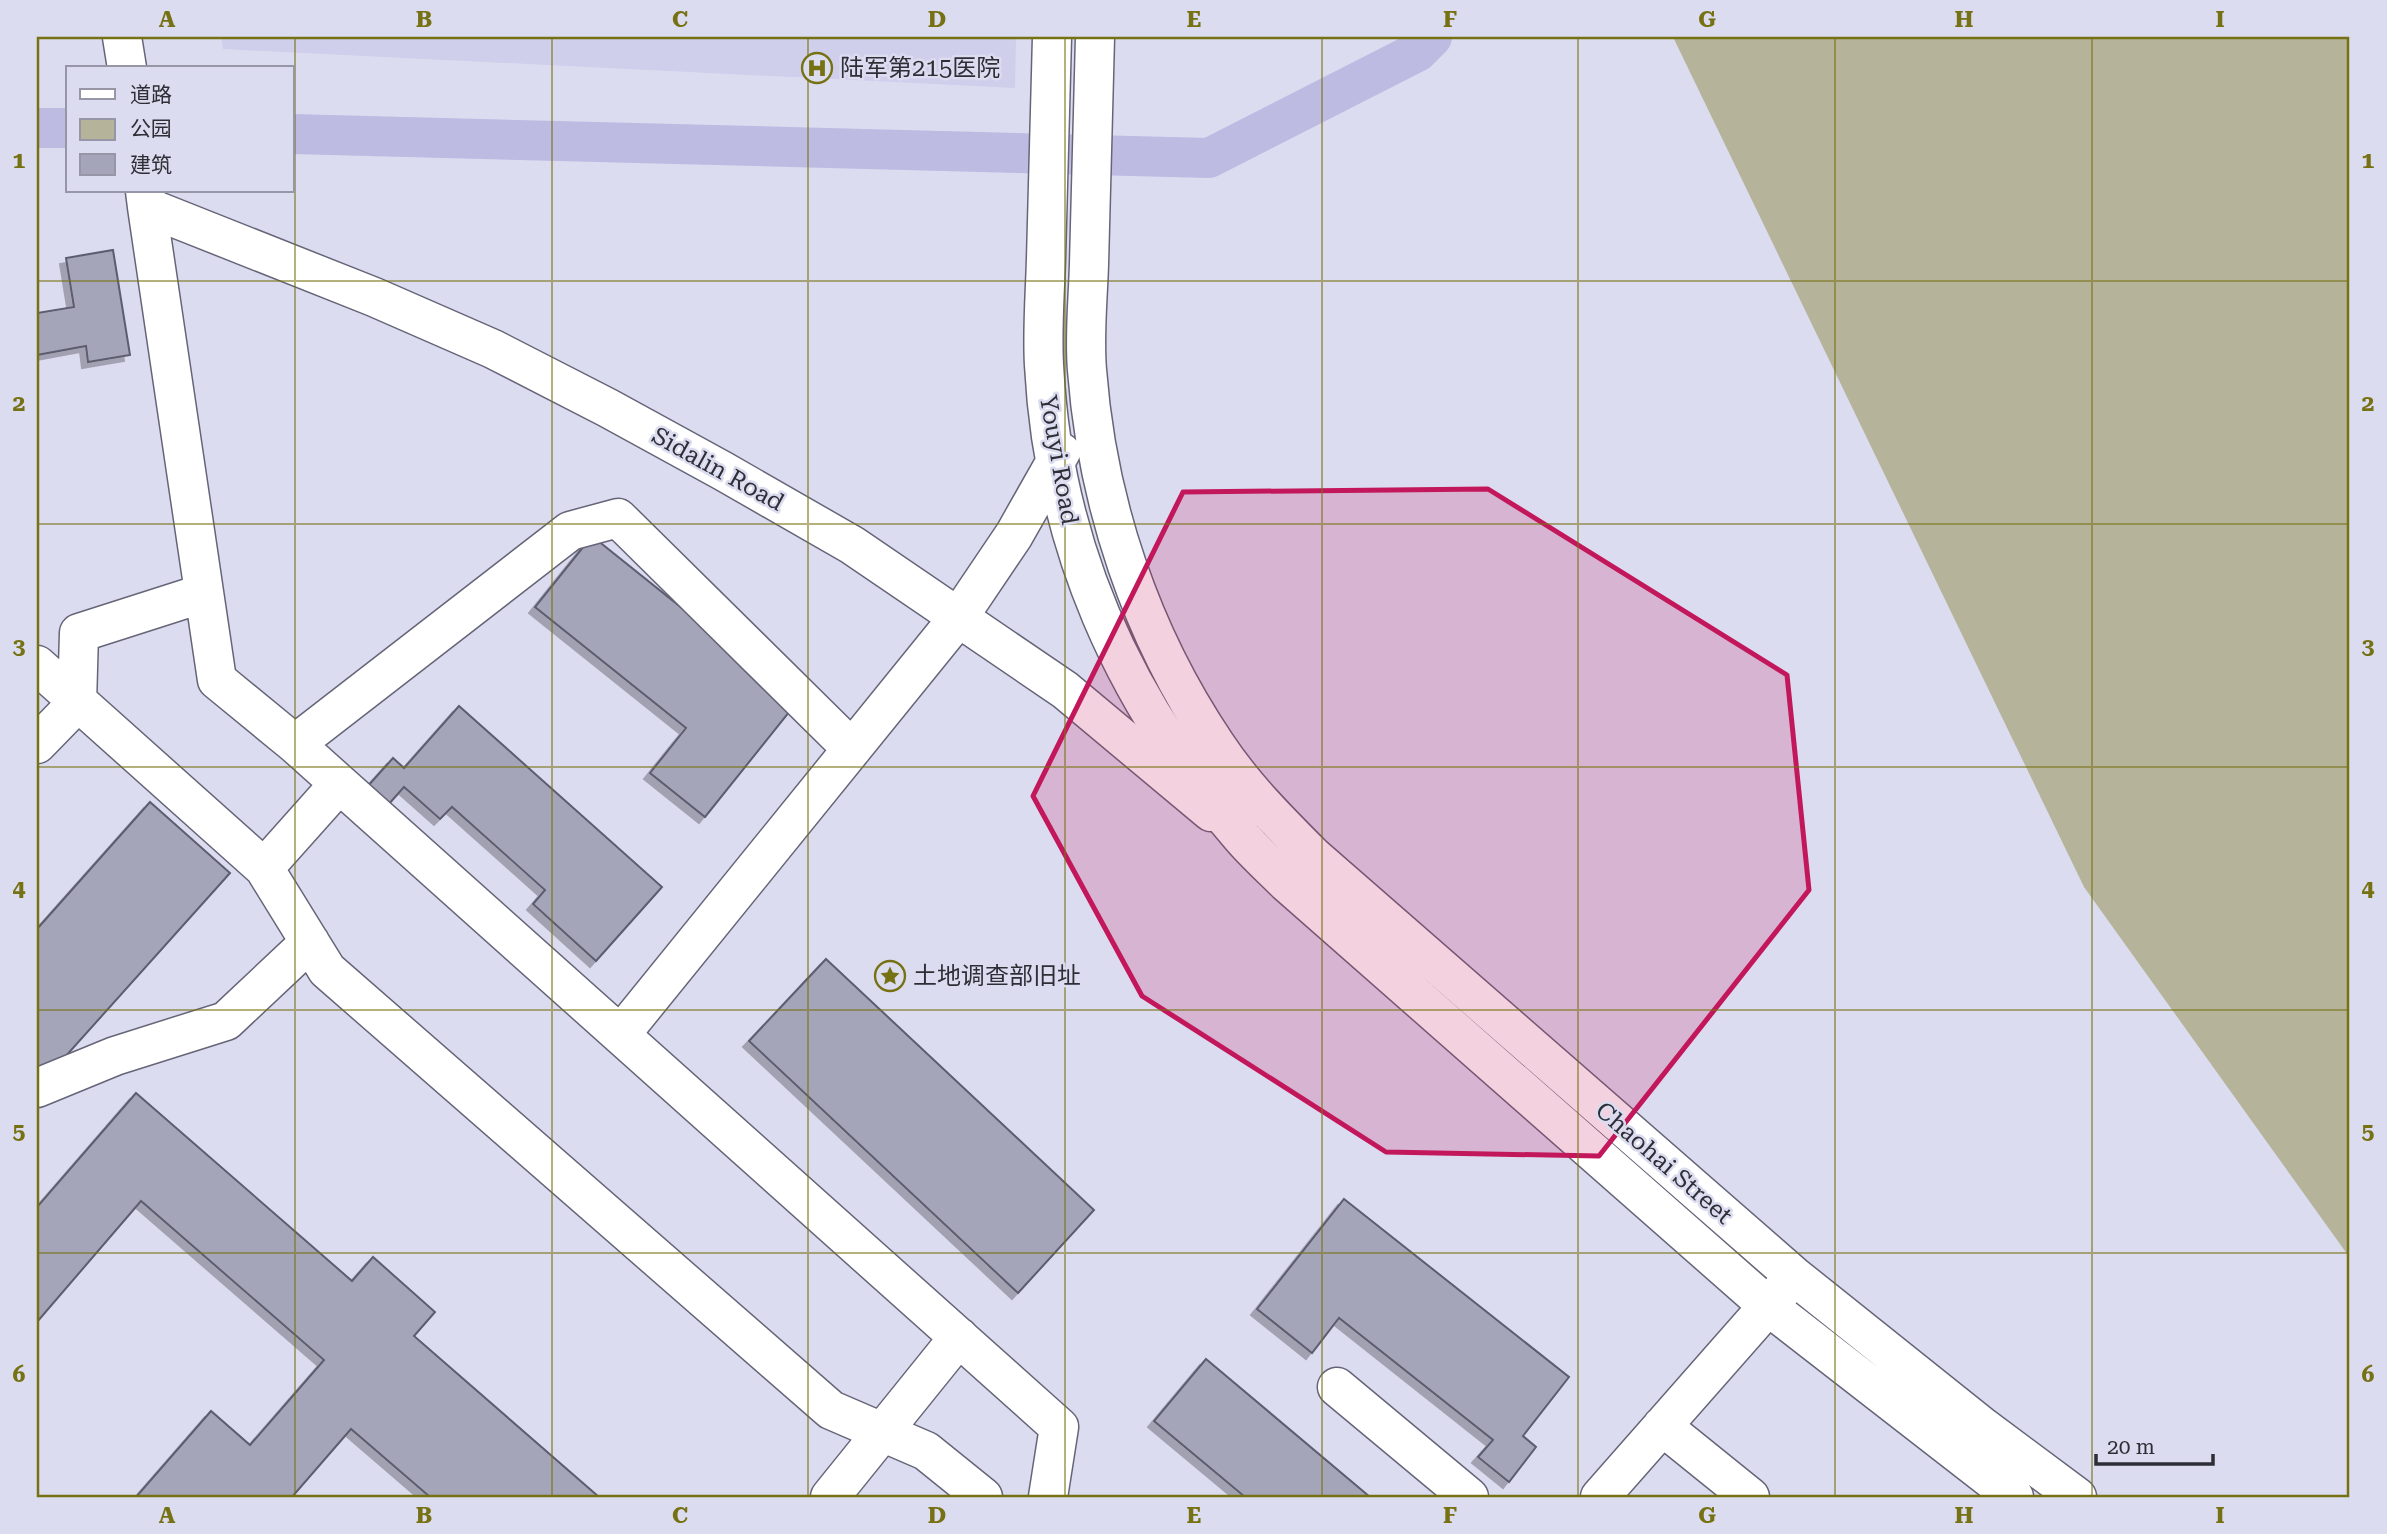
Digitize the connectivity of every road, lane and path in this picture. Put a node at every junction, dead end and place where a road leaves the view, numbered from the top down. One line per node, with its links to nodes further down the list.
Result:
1 (122, 37): 4 (main road)
2 (1052, 37): 7 (main road, Youyi Road)
3 (1095, 37): 6 (main road, Youyi Road)
4 (127, 66)
5 (146, 198): 8 (main road); 9 (main road, Sidalin Road)
6 (1086, 367): 7 (main road); 16 (main road, Youyi Road)
7 (1056, 464): 9 (main road); 17 (main road, Youyi Road)
8 (204, 593): 11 (main road); 13 (main road)
9 (958, 618): 14 (main road); 17 (main road, Sidalin Road)
10 (37, 665): 11 (main road)
11 (77, 703): 12 (main road); 18 (main road)
12 (37, 744)
13 (295, 744): 14 (main road); 15 (main road)
14 (852, 749): 20 (main road)
15 (339, 784): 18 (main road); 20 (main road)
16 (1267, 810): 22 (main road, Chaohai Street)
17 (1240, 836): 23 (main road, Chaohai Street)
18 (264, 868): 19 (main road)
19 (310, 942): 21 (main road); 27 (main road)
20 (621, 1034): 24 (main road)
21 (37, 1088)
22 (1794, 1276): 23 (main road); 35 (main road, Chaohai Street)
23 (1768, 1306): 26 (main road); 34 (main road, Chaohai Street)
24 (958, 1337): 27 (main road); 30 (main road)
25 (1337, 1387): 31 (main road)
26 (1662, 1426): 32 (main road); 33 (main road)
27 (882, 1433): 28 (main road); 29 (main road)
28 (830, 1497)
29 (983, 1497)
30 (1048, 1497)
31 (1469, 1497)
32 (1600, 1497)
33 (1750, 1497)
34 (2014, 1497)
35 (2077, 1497)

